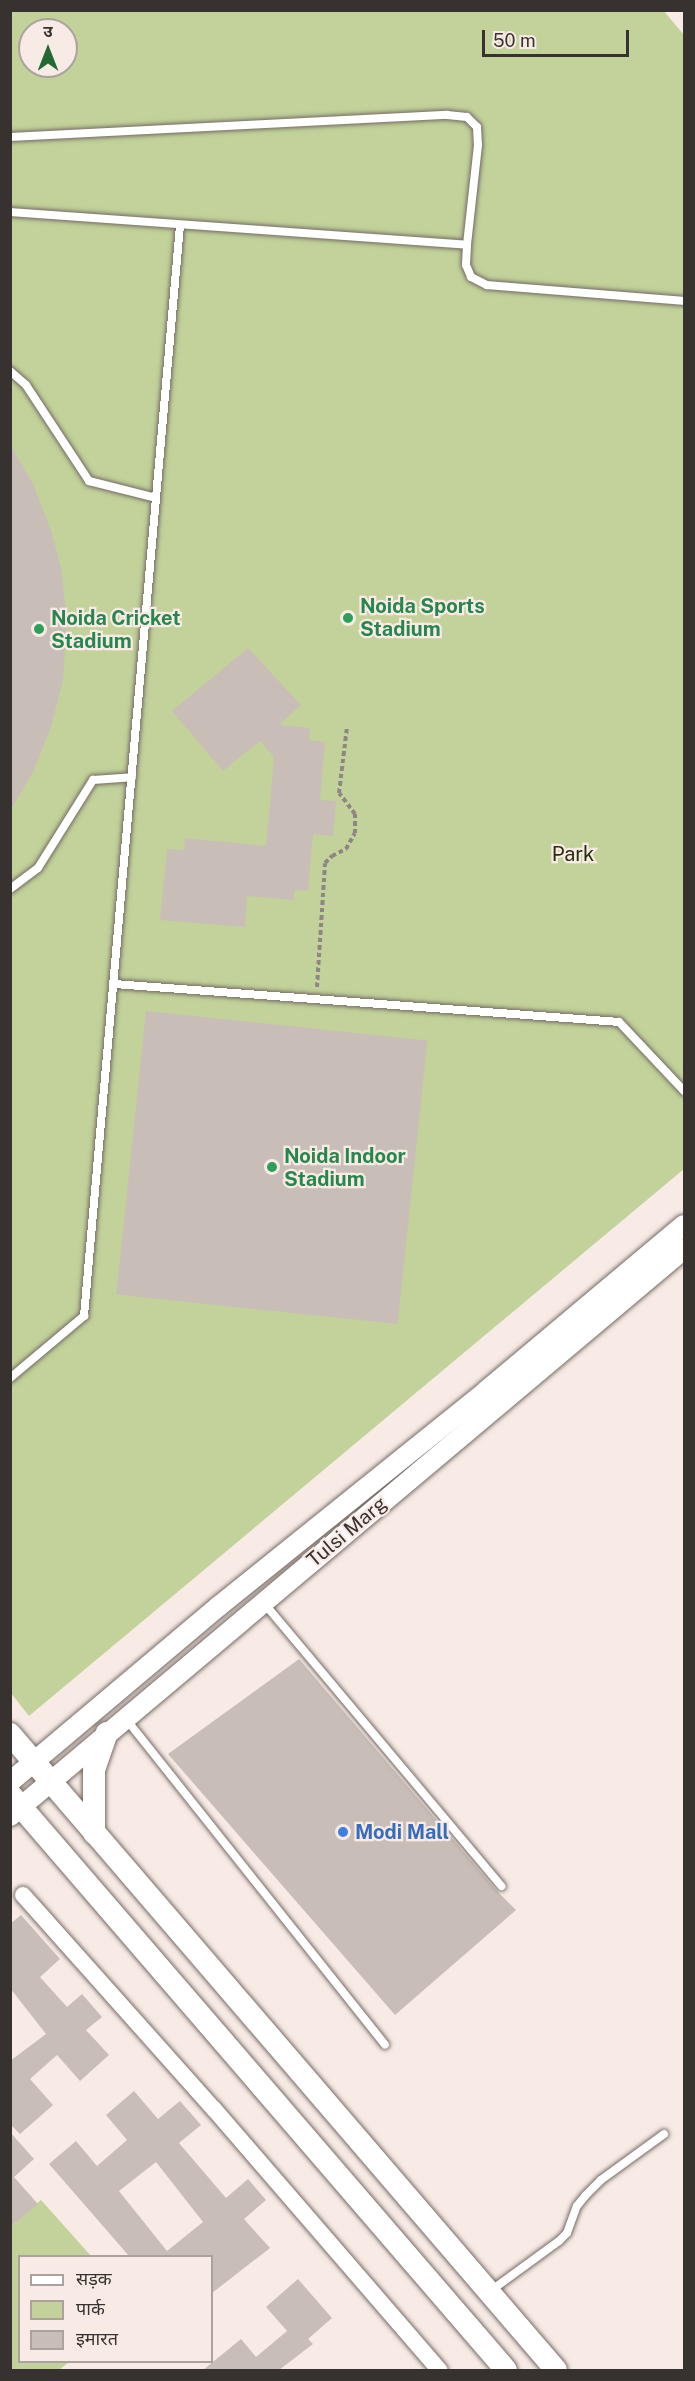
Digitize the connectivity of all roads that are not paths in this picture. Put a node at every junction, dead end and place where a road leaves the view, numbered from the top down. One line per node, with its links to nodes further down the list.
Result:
1 (10, 137): 4 (lane)
2 (10, 212): 3 (lane)
3 (180, 225): 4 (lane); 7 (lane)
4 (467, 246): 5 (lane)
5 (684, 301)
6 (10, 371): 7 (lane)
7 (156, 498): 8 (lane)
8 (132, 777): 9 (lane); 10 (lane)
9 (10, 889)
10 (114, 984): 11 (lane); 14 (lane)
11 (684, 1091)
12 (684, 1225): 19 (street, Tulsi Marg)
13 (684, 1249): 15 (street, Tulsi Marg)
14 (10, 1378)
15 (262, 1602): 16 (street, Tulsi Marg); 24 (lane)
16 (125, 1717): 17 (street, Tulsi Marg); 26 (lane)
17 (106, 1733): 20 (street, Tulsi Marg); 23 (main road)
18 (10, 1734): 19 (main road)
19 (34, 1762): 20 (main road); 21 (street, Tulsi Marg)
20 (50, 1781): 22 (street, Tulsi Marg); 23 (main road)
21 (10, 1782)
22 (14, 1805): 30 (main road)
23 (94, 1833): 28 (main road)
24 (501, 1886)
25 (23, 1896): 29 (street)
26 (385, 2045)
27 (664, 2134): 28 (lane)
28 (489, 2292): 31 (main road)
29 (439, 2370)
30 (506, 2370)
31 (556, 2370)

